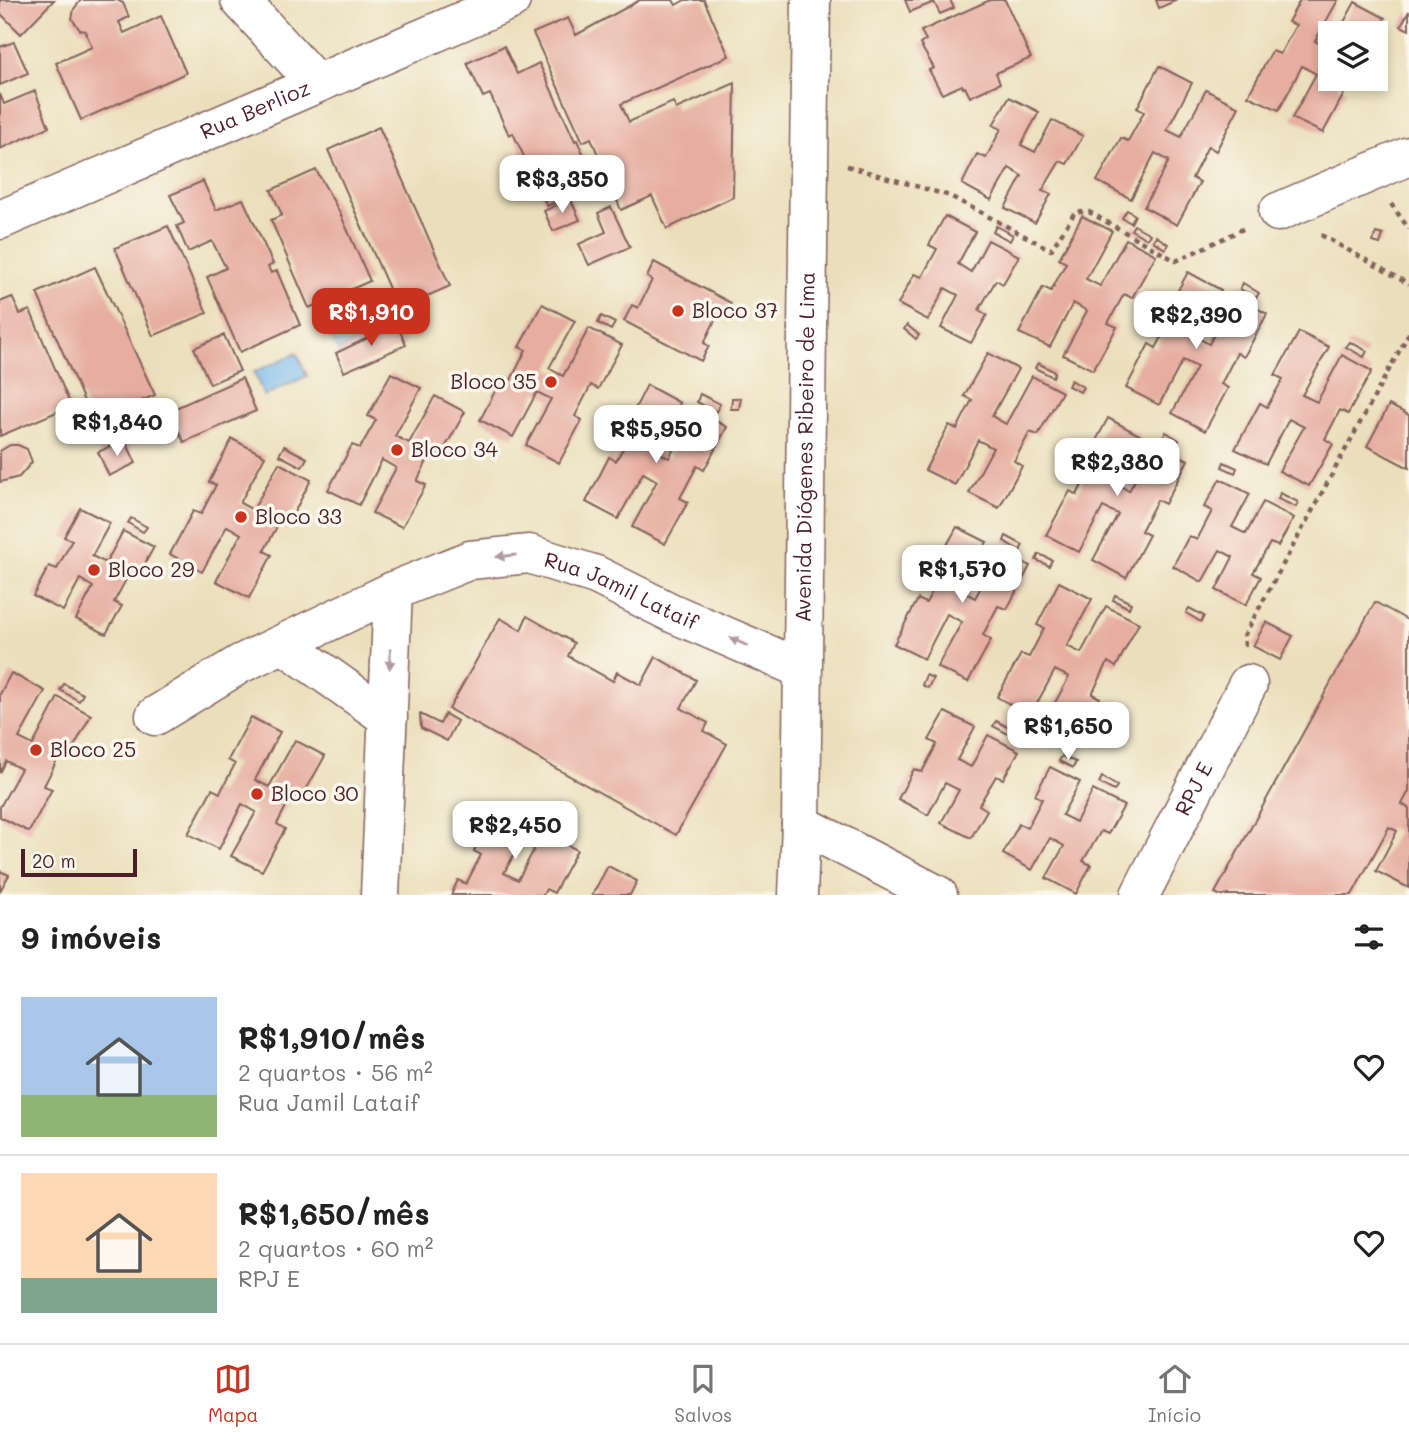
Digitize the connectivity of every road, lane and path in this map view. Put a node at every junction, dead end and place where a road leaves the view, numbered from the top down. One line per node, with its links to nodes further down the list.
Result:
1 (240, 0): 4 (street)
2 (511, 0): 4 (street, Rua Berlioz)
3 (811, 0): 5 (street, Avenida Diógenes Ribeiro de Lima)
4 (316, 83): 8 (street, Rua Berlioz)
5 (810, 155): 7 (path); 14 (street, Avenida Diógenes Ribeiro de Lima)
6 (1409, 156): 7 (street)
7 (1278, 212): 9 (path)
8 (0, 220)
9 (1409, 284)
10 (1409, 333): 12 (path)
11 (393, 591): 13 (street, Rua Jamil Lataif); 14 (street, Rua Jamil Lataif, one-way to 11); 17 (street, one-way to 17)
12 (1244, 636)
13 (282, 644): 16 (street, Rua Jamil Lataif); 17 (street)
14 (802, 669): 18 (street, Avenida Diógenes Ribeiro de Lima)
15 (1248, 684): 22 (street, RPJ E)
16 (155, 716)
17 (388, 718): 19 (street)
18 (802, 824): 20 (street, Avenida Diógenes Ribeiro de Lima); 21 (street)
19 (380, 895)
20 (798, 895)
21 (938, 895)
22 (1140, 895)

